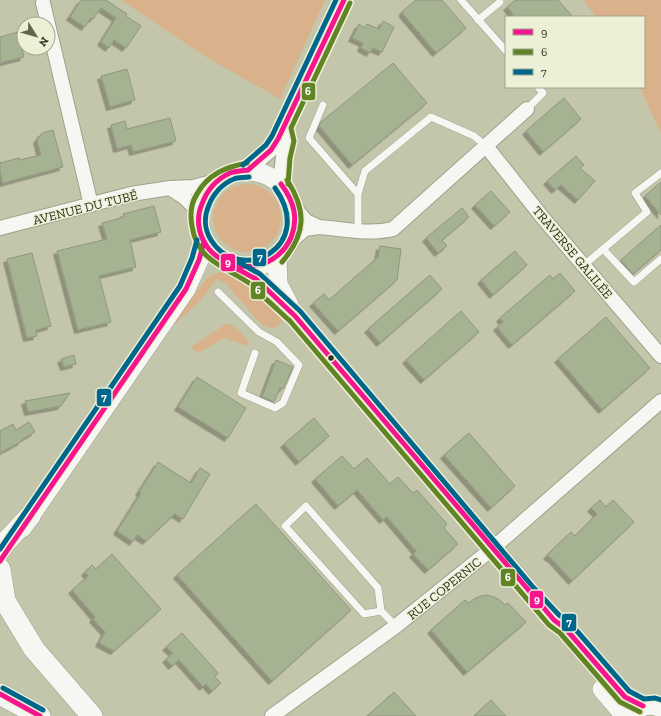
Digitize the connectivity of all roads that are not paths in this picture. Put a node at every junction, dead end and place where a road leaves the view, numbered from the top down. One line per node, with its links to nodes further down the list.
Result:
1 (344, 0): 10 (street)
2 (461, 0): 5 (lane)
3 (500, 2): 5 (lane)
4 (43, 3): 18 (street)
5 (478, 20): 6 (lane)
6 (505, 50)
7 (539, 88): 9 (lane)
8 (323, 105): 17 (lane)
9 (527, 109): 11 (street)
10 (284, 127): 12 (street); 15 (street)
11 (486, 146): 17 (lane); 23 (street); 29 (street, TRAVERSE GALILÉE)
12 (248, 170): 14 (street); 15 (street)
13 (661, 173): 25 (lane)
14 (216, 181): 16 (street, AVENUE DU TUBÉ); 20 (street)
15 (281, 184): 19 (street)
16 (170, 188): 18 (street, AVENUE DU TUBÉ); 20 (street)
17 (358, 194): 23 (lane)
18 (91, 205): 22 (street, AVENUE DU TUBÉ)
19 (294, 207): 21 (street); 26 (street)
20 (198, 211): 24 (street)
21 (319, 227): 23 (street); 26 (street)
22 (0, 228)
23 (358, 231)
24 (204, 242): 28 (street); 30 (street)
25 (603, 249): 27 (lane); 29 (lane)
26 (283, 250): 28 (street); 32 (street)
27 (661, 259)
28 (225, 262): 30 (street); 32 (street)
29 (584, 265): 34 (street, TRAVERSE GALILÉE)
30 (186, 289): 36 (street)
31 (218, 292): 33 (lane)
32 (294, 316): 38 (street)
33 (255, 354)
34 (661, 356)
35 (661, 401): 38 (street, RUE COPERNIC)
36 (30, 516): 37 (main road); 39 (street)
37 (0, 548)
38 (493, 548): 42 (street); 43 (street, RUE COPERNIC)
39 (0, 561)
40 (0, 569): 47 (main road)
41 (381, 611): 41 (lane); 43 (lane)
42 (554, 620): 45 (street); 49 (street)
43 (396, 626): 48 (street, RUE COPERNIC)
44 (0, 694): 46 (main road)
45 (645, 710)
46 (40, 716)
47 (92, 716)
48 (272, 716)
49 (625, 716)

